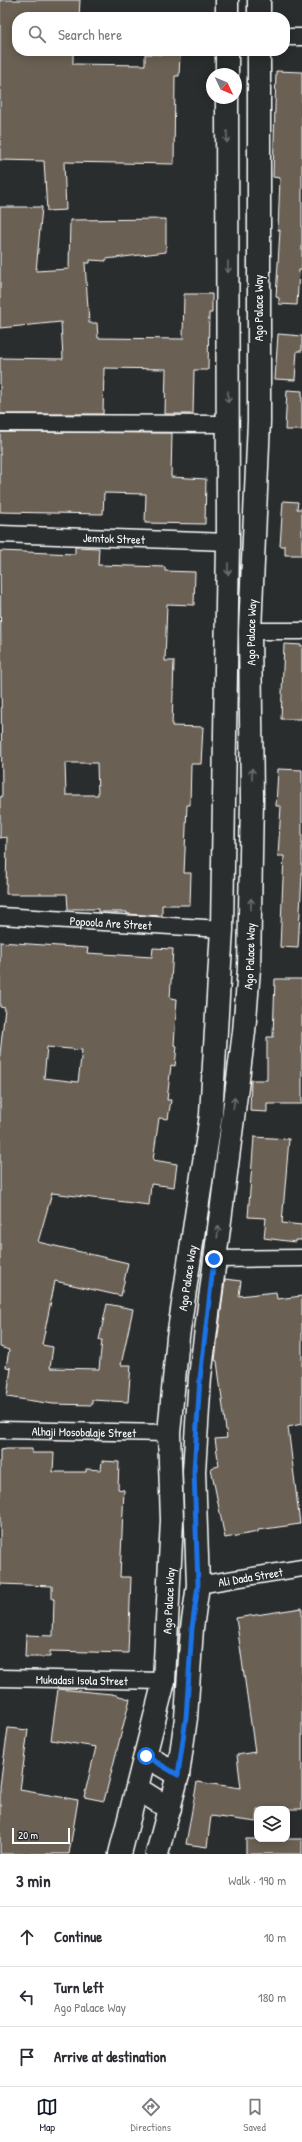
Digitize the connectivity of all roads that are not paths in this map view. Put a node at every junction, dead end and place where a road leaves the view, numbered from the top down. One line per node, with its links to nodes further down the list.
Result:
1 (227, 0): 3 (main road)
2 (259, 0): 4 (main road)
3 (227, 12)
4 (259, 12)
5 (290, 37): 6 (street)
6 (302, 37)
7 (227, 56): 9 (main road)
8 (259, 56): 15 (main road, Ago Palace Way)
9 (227, 68)
10 (227, 104): 12 (main road, Ago Palace Way, one-way to 12)
11 (0, 423): 12 (street)
12 (228, 424): 14 (main road, Ago Palace Way)
13 (0, 534): 14 (street, Jemtok Street)
14 (228, 542): 18 (main road, Ago Palace Way, one-way to 18)
15 (250, 631): 16 (street); 20 (main road, Ago Palace Way, one-way to 15)
16 (302, 631)
17 (0, 916): 18 (street, Popoola Are Street)
18 (222, 929): 22 (main road, Ago Palace Way)
19 (302, 1258): 20 (street)
20 (214, 1259): 24 (main road, Ago Palace Way)
21 (0, 1430): 22 (street, Alhaji Mosobalaje Street)
22 (169, 1433): 26 (main road, Ago Palace Way)
23 (302, 1568): 24 (street, Ali Dada Street)
24 (198, 1585): 28 (main road, Ago Palace Way)
25 (0, 1678): 26 (street, Mukadasi Isola Street)
26 (164, 1681): 27 (main road, Ago Palace Way)
27 (146, 1756): 28 (main road); 29 (main road, Ago Palace Way)
28 (178, 1775): 30 (main road, Ago Palace Way)
29 (138, 1789): 30 (main road); 31 (main road, Ago Palace Way)
30 (170, 1809): 32 (main road, Ago Palace Way)
31 (120, 1854)
32 (157, 1854)

